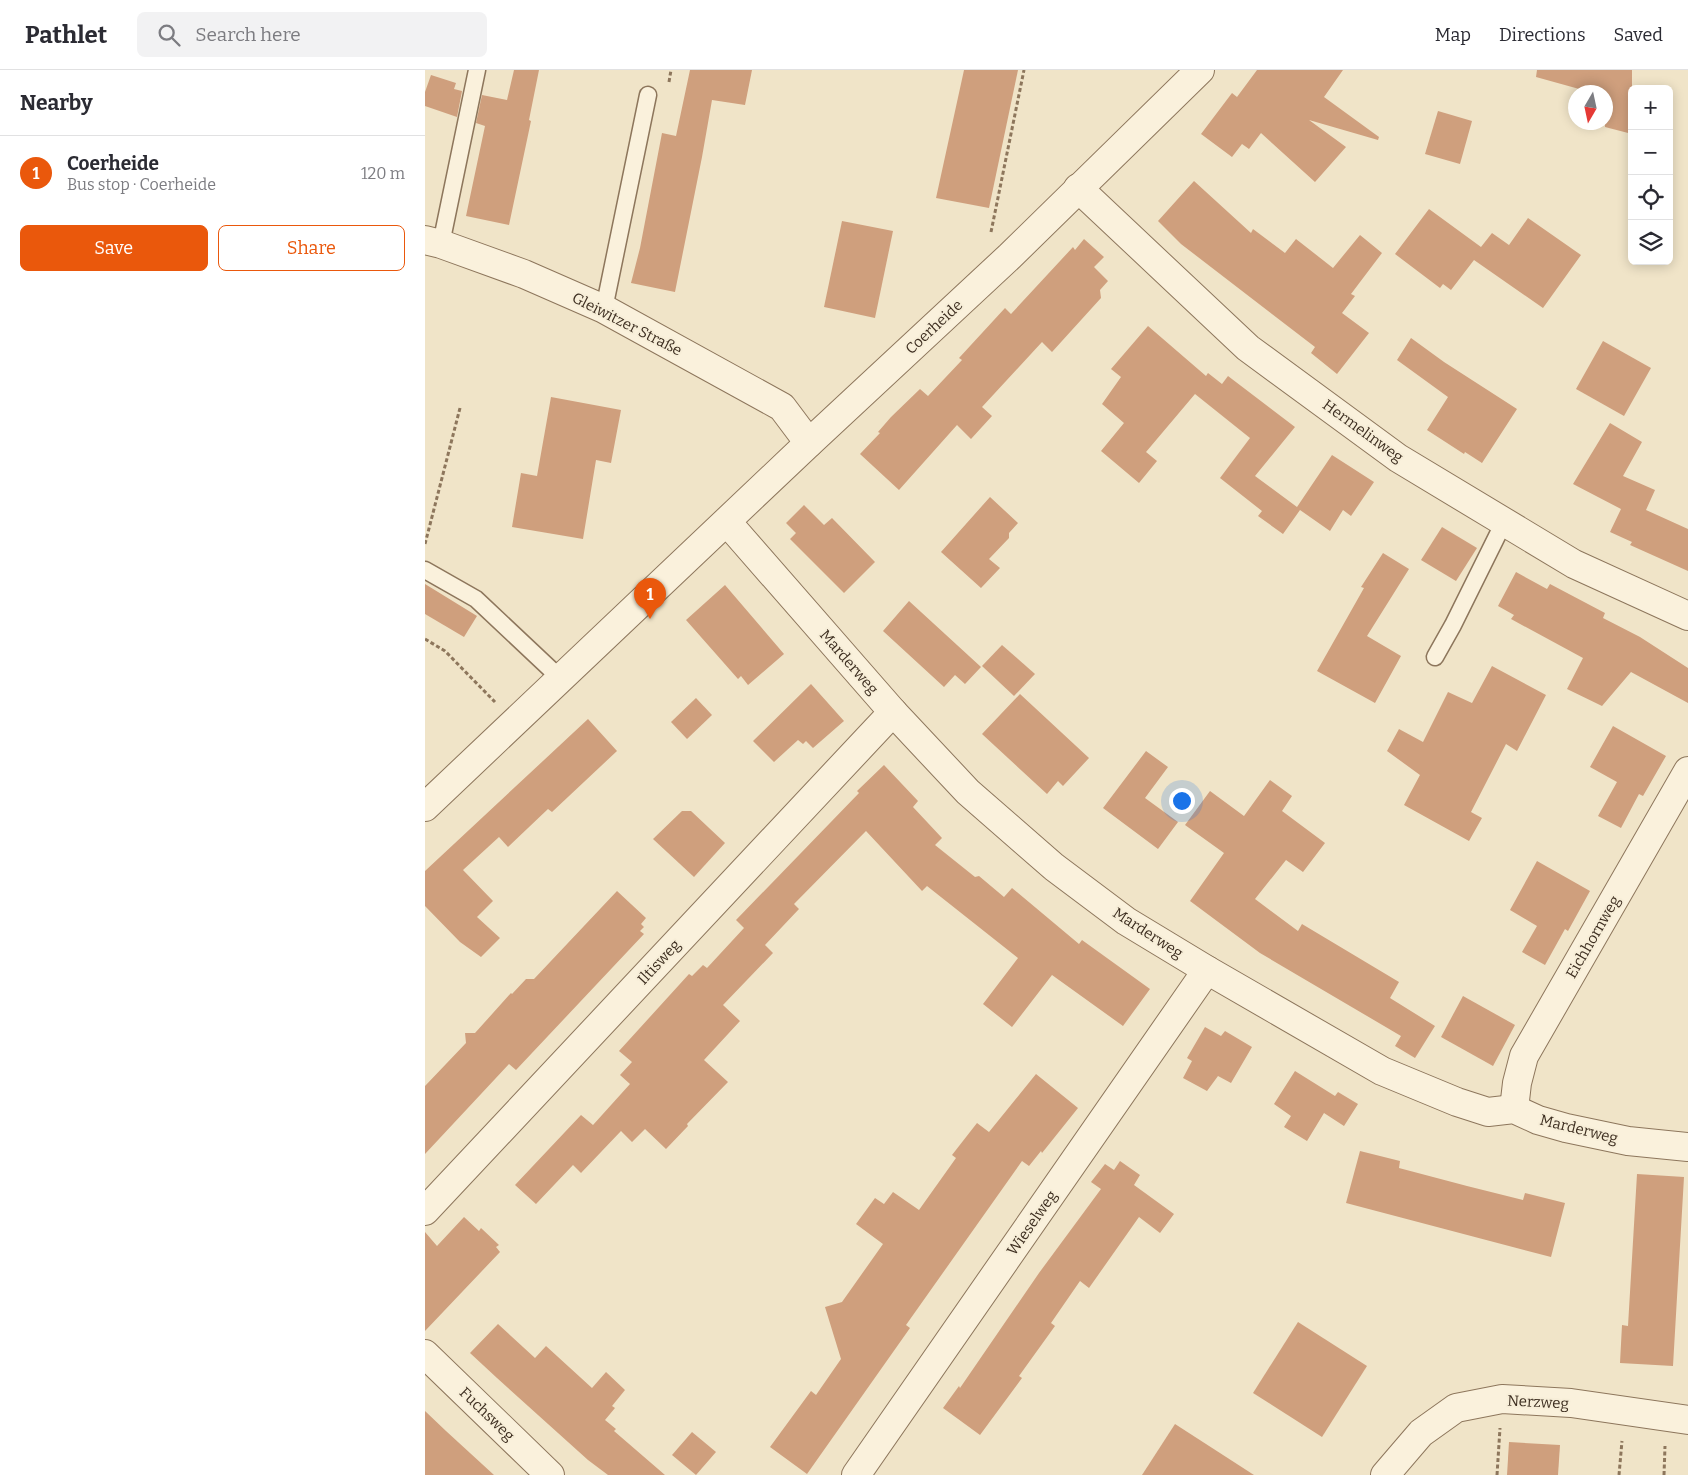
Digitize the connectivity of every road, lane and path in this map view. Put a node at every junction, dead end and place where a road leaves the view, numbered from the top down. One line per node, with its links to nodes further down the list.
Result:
1 (477, 70): 6 (lane)
2 (1024, 70): 7 (path)
3 (1200, 70): 5 (street, Coerheide)
4 (648, 95): 8 (lane)
5 (1078, 188): 7 (street, Coerheide); 12 (street, Hermelinweg)
6 (433, 242): 8 (street, Gleiwitzer Straße)
7 (1010, 256): 10 (street, Coerheide)
8 (604, 309): 10 (street, Gleiwitzer Straße)
9 (460, 408): 13 (path)
10 (809, 442): 11 (street, Coerheide)
11 (727, 522): 18 (street, Coerheide); 19 (street, Marderweg)
12 (1504, 522): 15 (street, Hermelinweg); 17 (lane)
13 (425, 544)
14 (425, 570): 18 (lane)
15 (1688, 616)
16 (425, 639): 20 (path)
17 (1435, 657)
18 (561, 679): 20 (street, Coerheide)
19 (893, 712): 23 (street, Marderweg); 26 (street, Iltisweg)
20 (515, 722): 22 (street, Coerheide)
21 (1688, 770): 24 (street, Eichhornweg)
22 (425, 807)
23 (1207, 970): 24 (street, Marderweg); 31 (street, Wieselweg)
24 (1514, 1109): 25 (street, Marderweg)
25 (1688, 1147)
26 (425, 1211)
27 (425, 1354): 30 (street, Fuchsweg)
28 (1502, 1399): 29 (street, Nerzweg); 32 (street, Nerzweg); 33 (path)
29 (1688, 1420)
30 (549, 1475)
31 (856, 1475)
32 (1385, 1475)
33 (1497, 1475)

